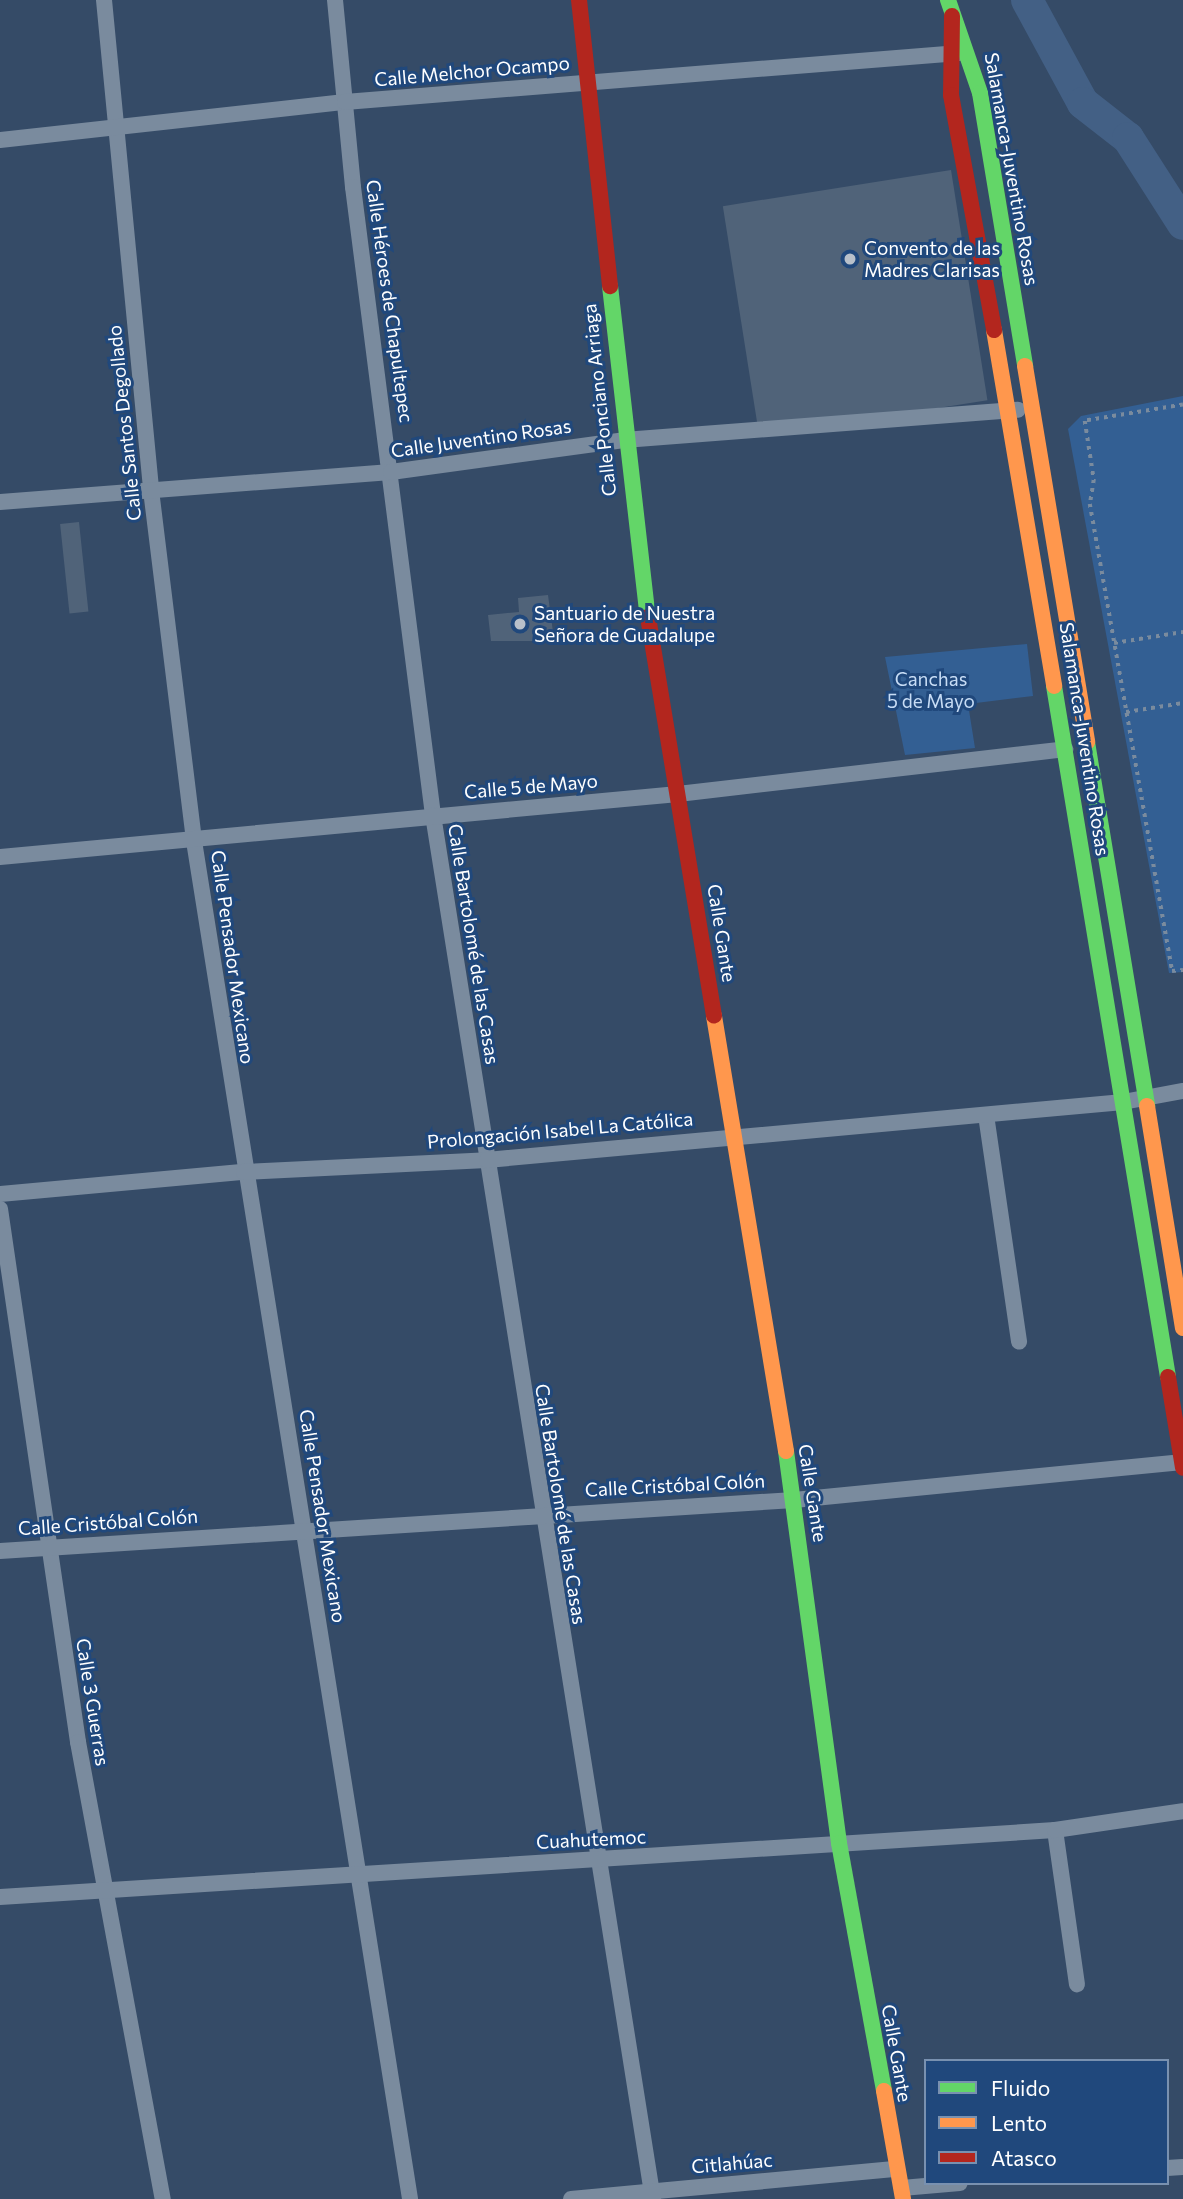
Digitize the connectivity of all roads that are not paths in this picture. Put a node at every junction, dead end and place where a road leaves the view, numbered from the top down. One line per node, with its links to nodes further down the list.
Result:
1 (104, 0): 10 (street, Calle Santos Degollado)
2 (335, 0): 9 (street, Calle Héroes de Chapultepec)
3 (579, 0): 8 (street, Calle Ponciano Arriaga)
4 (948, 0): 5 (street, Salamanca-Juventino Rosas)
5 (952, 16): 6 (street, Salamanca-Juventino Rosas); 7 (street, Salamanca-Juventino Rosas)
6 (970, 52): 7 (street, Calle Melchor Ocampo); 12 (street, Salamanca-Juventino Rosas)
7 (948, 55): 8 (street, Calle Melchor Ocampo); 13 (street, Salamanca-Juventino Rosas)
8 (589, 82): 9 (street, Calle Melchor Ocampo); 14 (street, Calle Ponciano Arriaga)
9 (345, 102): 10 (street, Calle Melchor Ocampo); 15 (street, Calle Héroes de Chapultepec)
10 (117, 131): 11 (street, Calle Melchor Ocampo); 16 (street, Calle Santos Degollado)
11 (0, 140)
12 (1032, 407): 13 (street, Calle Juventino Rosas); 24 (street, Salamanca-Juventino Rosas)
13 (1009, 411): 14 (street, Calle Juventino Rosas); 18 (street, Salamanca-Juventino Rosas)
14 (624, 440): 15 (street, Calle Juventino Rosas); 19 (street, Calle Ponciano Arriaga)
15 (391, 472): 16 (street, Calle Juventino Rosas); 20 (street, Calle Héroes de Chapultepec)
16 (151, 490): 17 (street, Calle Juventino Rosas); 21 (street, Calle Santos Degollado)
17 (0, 502)
18 (1065, 750): 19 (street, Calle 5 de Mayo); 25 (street, Salamanca-Juventino Rosas)
19 (678, 794): 20 (street, Calle 5 de Mayo); 27 (street, Calle Gante)
20 (433, 815): 21 (street, Calle 5 de Mayo); 28 (street, Calle Bartolomé de las Casas)
21 (194, 841): 22 (street, Calle 5 de Mayo); 29 (street, Calle Pensador Mexicano)
22 (0, 857)
23 (1183, 1091): 24 (street)
24 (1148, 1099): 25 (street, Prolongación Isabel La Católica); 32 (street, Salamanca-Juventino Rosas)
25 (1123, 1102): 26 (street, Prolongación Isabel La Católica); 34 (street, Salamanca-Juventino Rosas)
26 (986, 1115): 27 (street, Prolongación Isabel La Católica); 33 (street)
27 (732, 1135): 28 (street, Prolongación Isabel La Católica); 35 (street, Calle Gante)
28 (487, 1160): 29 (street, Prolongación Isabel La Católica); 36 (street, Calle Bartolomé de las Casas)
29 (244, 1172): 30 (street, Prolongación Isabel La Católica); 37 (street, Calle Pensador Mexicano)
30 (0, 1194)
31 (0, 1209): 38 (street, Calle 3 Guerras)
32 (1183, 1328)
33 (1019, 1342)
34 (1183, 1464): 35 (street, Calle Cristóbal Colón)
35 (794, 1500): 36 (street, Calle Cristóbal Colón); 42 (street, Calle Gante)
36 (540, 1514): 37 (street, Calle Cristóbal Colón); 43 (street, Calle Bartolomé de las Casas)
37 (305, 1527): 38 (street, Calle Cristóbal Colón); 44 (street, Calle Pensador Mexicano)
38 (47, 1548): 39 (street, Calle Cristóbal Colón); 45 (street, Calle 3 Guerras)
39 (0, 1551)
40 (1183, 1811): 41 (street, Cuahutemoc)
41 (1055, 1830): 42 (street, Cuahutemoc); 47 (street)
42 (839, 1843): 43 (street, Cuahutemoc); 48 (street, Calle Gante)
43 (599, 1860): 44 (street, Cuahutemoc); 51 (street, Calle Bartolomé de las Casas)
44 (356, 1872): 45 (street, Cuahutemoc); 53 (street, Calle Pensador Mexicano)
45 (104, 1890): 46 (street, Cuahutemoc); 52 (street, Calle 3 Guerras)
46 (0, 1897)
47 (1077, 1984)
48 (897, 2169): 50 (street, Calle Gante); 51 (street, Citlahúac)
49 (949, 2185): 50 (street)
50 (902, 2194)
51 (652, 2195): 54 (street, Citlahúac)
52 (163, 2199)
53 (410, 2199)
54 (571, 2199)

